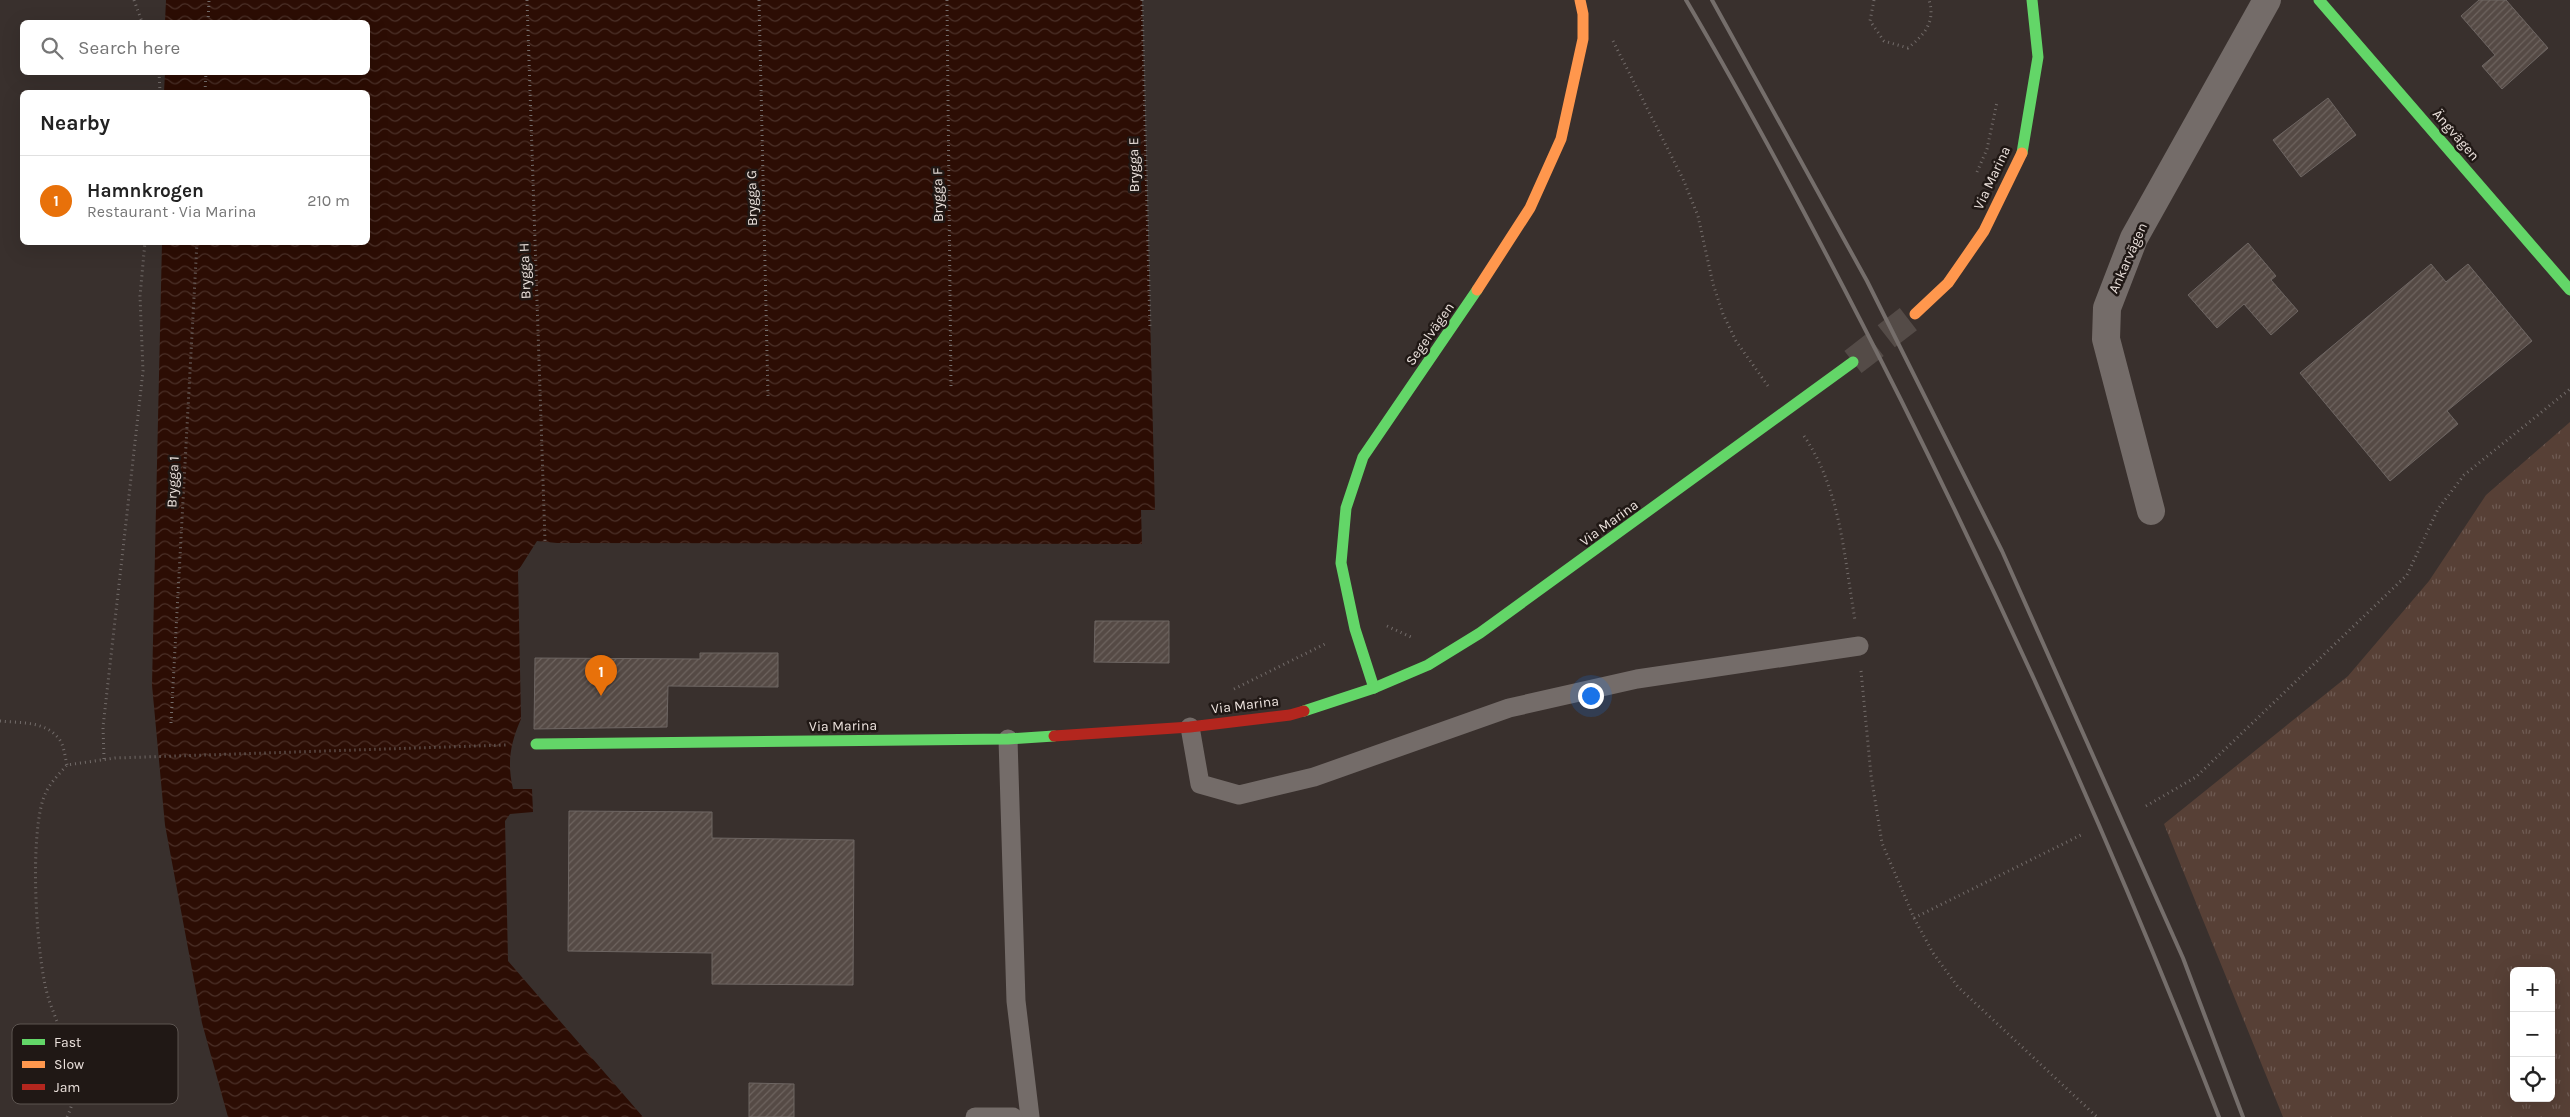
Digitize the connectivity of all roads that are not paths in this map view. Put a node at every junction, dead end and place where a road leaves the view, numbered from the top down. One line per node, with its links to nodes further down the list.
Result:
1 (1580, 0): 10 (street, Segelvägen)
2 (2032, 0): 6 (street, Via Marina)
3 (2267, 0): 8 (street, Ankarvägen)
4 (2319, 0): 5 (street, Ängvägen)
5 (2570, 290)
6 (1915, 314)
7 (1853, 362): 10 (street, Via Marina)
8 (2151, 511)
9 (1859, 646): 11 (lane)
10 (1374, 688): 11 (street, Via Marina)
11 (1190, 727): 12 (street, Via Marina)
12 (1008, 739): 13 (street, Via Marina); 16 (lane)
13 (536, 744)
14 (975, 1117): 15 (lane)
15 (1013, 1117)
16 (1030, 1117)

